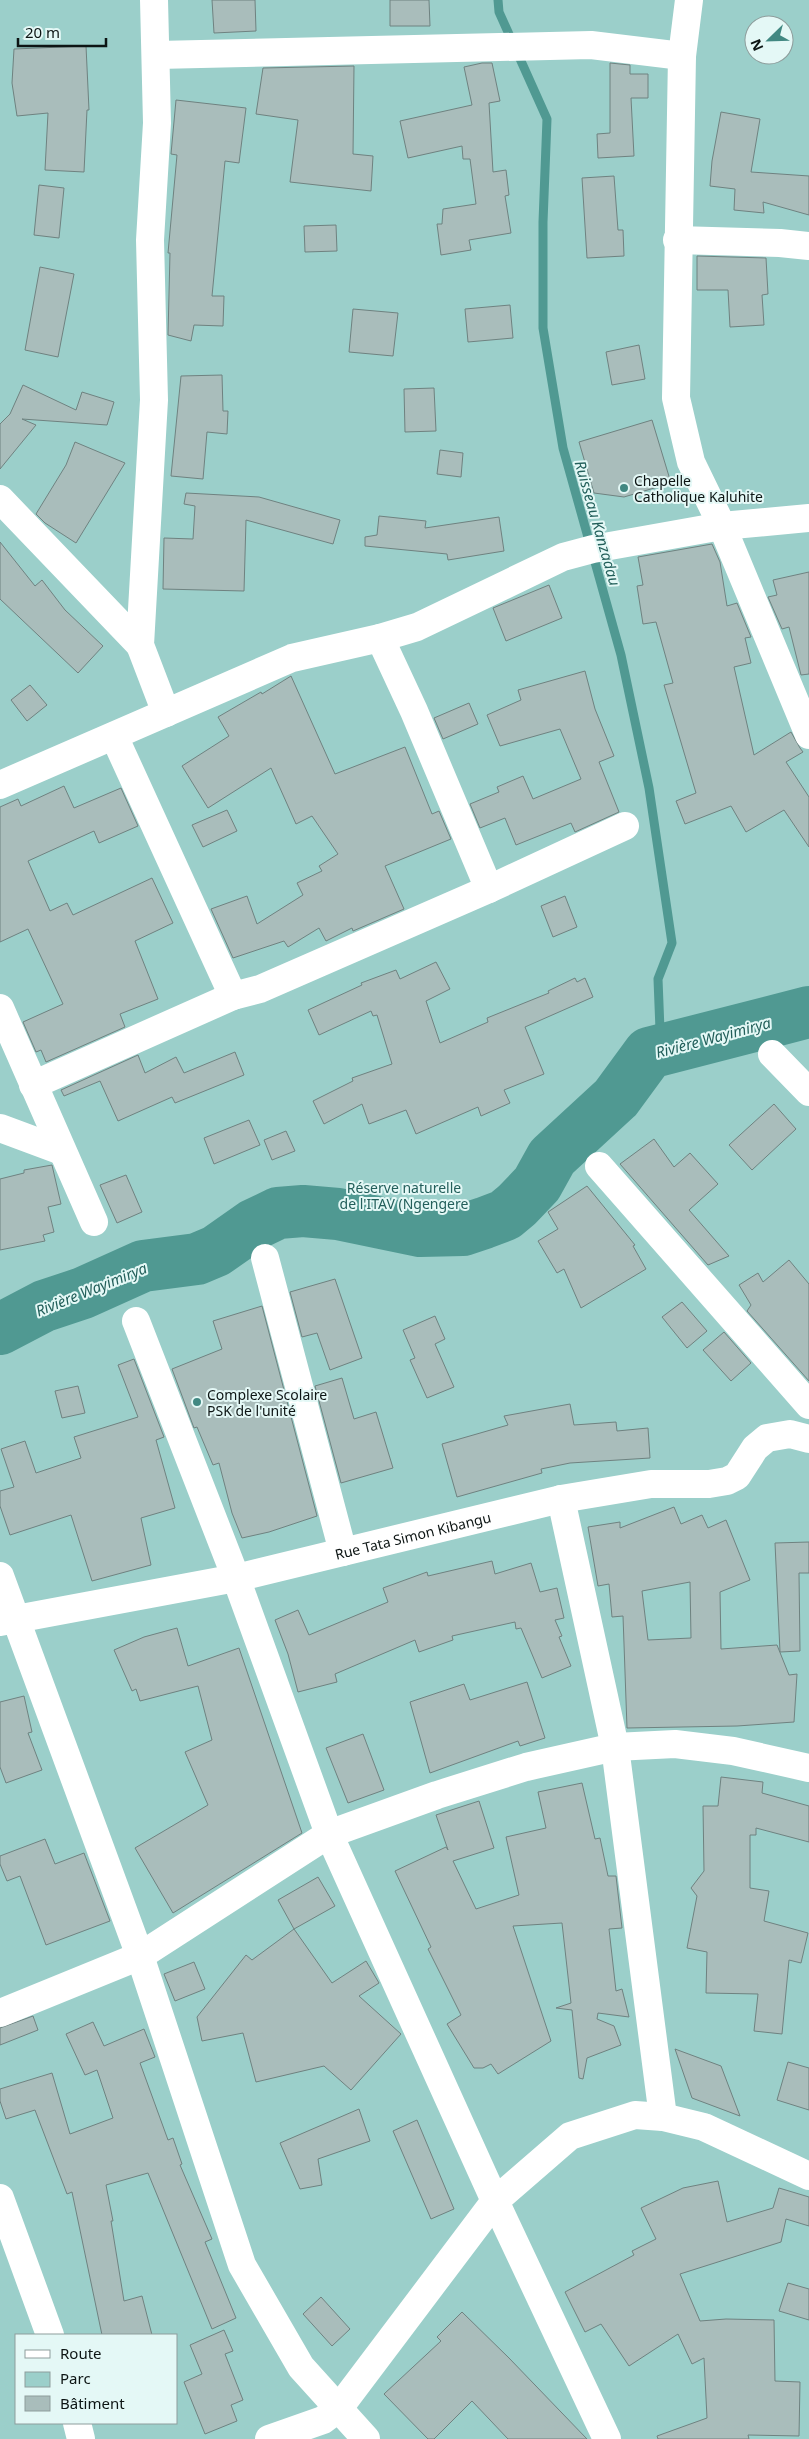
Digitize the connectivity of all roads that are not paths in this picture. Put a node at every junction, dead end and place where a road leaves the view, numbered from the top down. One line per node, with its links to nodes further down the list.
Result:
1 (154, 0): 3 (street)
2 (689, 0): 4 (street)
3 (157, 55): 4 (street); 11 (street)
4 (682, 56): 5 (street)
5 (677, 240): 6 (street); 9 (street)
6 (809, 246)
7 (0, 499): 11 (street)
8 (809, 518): 9 (street)
9 (722, 526): 10 (street); 13 (street)
10 (380, 638): 12 (street); 17 (street)
11 (140, 645): 12 (street)
12 (166, 713): 14 (street)
13 (809, 735)
14 (114, 736): 15 (street); 18 (street)
15 (0, 785)
16 (624, 826): 17 (street)
17 (490, 890): 18 (street)
18 (233, 996): 21 (street)
19 (0, 1008): 21 (street)
20 (772, 1054): 22 (street)
21 (33, 1085): 24 (street)
22 (809, 1092)
23 (0, 1128): 24 (street)
24 (62, 1151): 26 (street)
25 (599, 1166): 29 (street)
26 (94, 1222)
27 (265, 1258): 32 (street)
28 (136, 1321): 34 (street)
29 (809, 1405)
30 (809, 1439): 31 (street, Rue Tata Simon Kibangu)
31 (561, 1499): 32 (street, Rue Tata Simon Kibangu); 36 (street)
32 (343, 1552): 34 (street, Rue Tata Simon Kibangu)
33 (0, 1576): 35 (street)
34 (236, 1578): 35 (street, Rue Tata Simon Kibangu); 38 (street)
35 (8, 1620): 39 (street)
36 (615, 1748): 37 (street); 38 (street); 41 (street)
37 (809, 1768)
38 (330, 1834): 39 (street); 44 (street)
39 (140, 1956): 40 (street); 46 (street)
40 (0, 2013)
41 (663, 2117): 42 (street); 44 (street)
42 (809, 2176)
43 (0, 2198): 45 (street)
44 (495, 2201): 46 (street); 51 (street)
45 (50, 2334)
46 (339, 2408): 49 (street); 50 (street)
47 (77, 2424): 48 (street)
48 (81, 2439)
49 (270, 2439)
50 (366, 2439)
51 (607, 2439)

